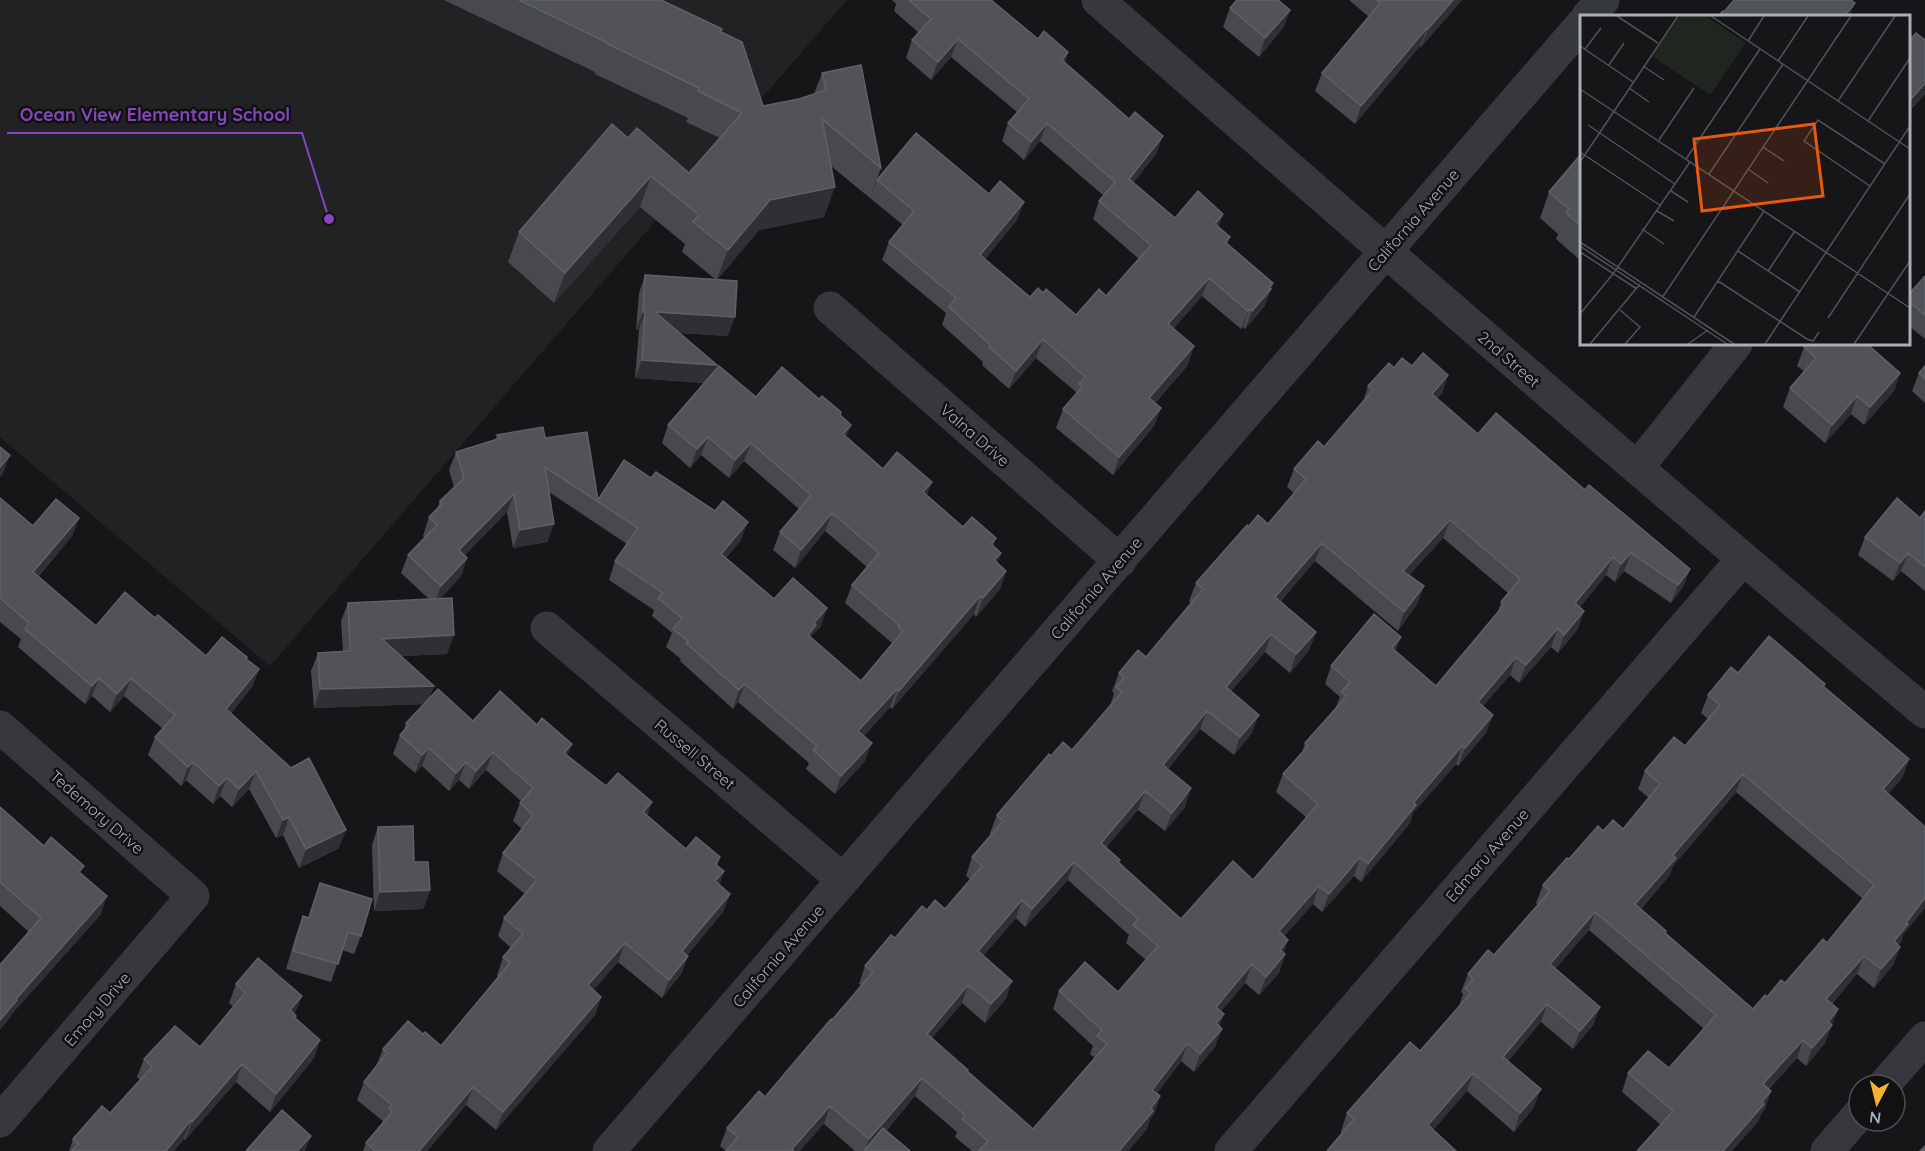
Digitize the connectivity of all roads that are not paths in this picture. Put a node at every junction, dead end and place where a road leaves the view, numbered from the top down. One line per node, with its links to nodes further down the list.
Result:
1 (1098, 0): 5 (street, 2nd Street)
2 (1603, 0): 3 (street, California Avenue)
3 (1591, 15)
4 (1580, 28): 5 (street, California Avenue)
5 (1385, 253): 8 (street, 2nd Street); 10 (street, California Avenue)
6 (830, 308): 10 (street, Valna Drive)
7 (1735, 345): 8 (street)
8 (1637, 468): 9 (street, 2nd Street)
9 (1743, 559): 12 (street, 2nd Street); 21 (street, Edmaru Avenue)
10 (1120, 561): 14 (street, California Avenue)
11 (547, 628): 14 (street, Russell Street)
12 (1925, 712)
13 (0, 727): 15 (street, Tedemory Drive)
14 (843, 880): 20 (street, California Avenue)
15 (193, 896): 18 (street, Emory Drive)
16 (1925, 1038): 17 (street)
17 (1894, 1073)
18 (0, 1121)
19 (1847, 1128): 22 (street)
20 (609, 1151)
21 (1231, 1151)
22 (1827, 1151)

